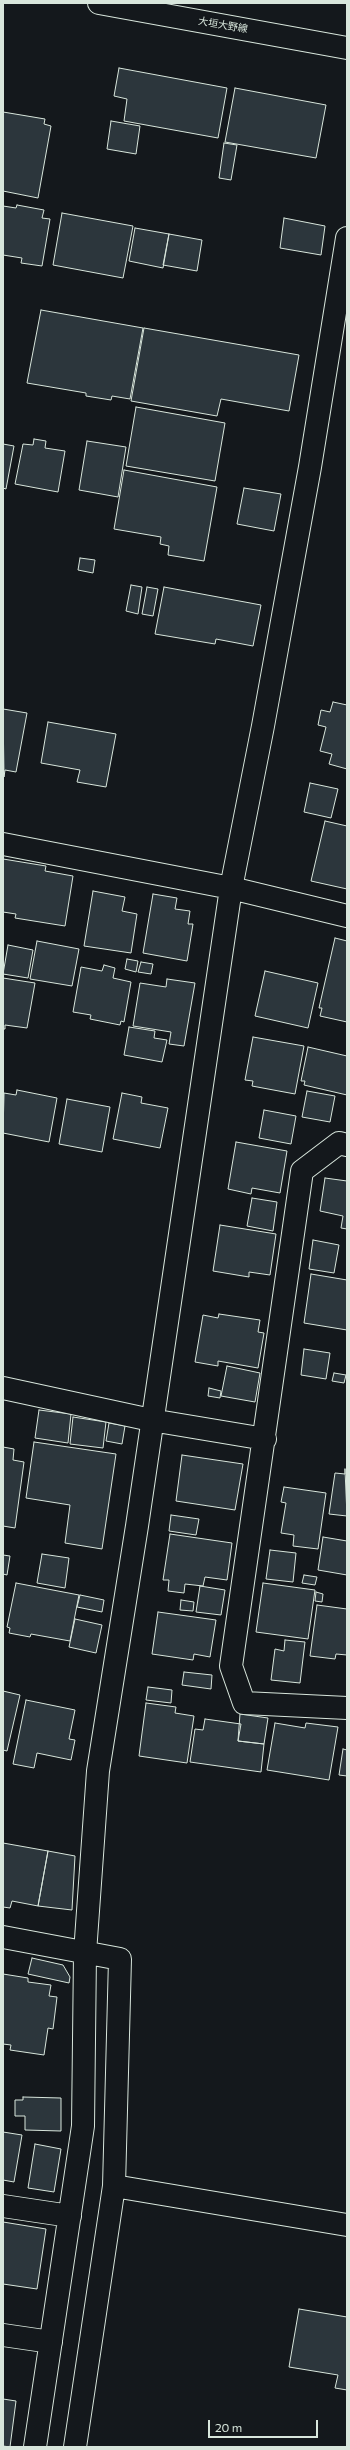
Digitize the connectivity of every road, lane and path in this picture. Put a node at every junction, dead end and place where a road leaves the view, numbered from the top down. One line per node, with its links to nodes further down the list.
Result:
1 (99, 3): 2 (street, 大垣大野線)
2 (347, 48)
3 (347, 238): 5 (street)
4 (3, 844): 5 (street)
5 (231, 888): 6 (street); 9 (street)
6 (347, 916)
7 (347, 1145): 10 (street)
8 (3, 1388): 9 (street)
9 (151, 1420): 10 (street); 13 (street)
10 (265, 1439): 11 (street)
11 (347, 1708)
12 (3, 1936): 13 (street)
13 (84, 1954): 14 (street); 16 (street)
14 (114, 2186): 17 (street); 21 (street)
15 (3, 2206): 16 (street)
16 (70, 2216): 19 (street)
17 (347, 2225)
18 (3, 2335): 19 (street)
19 (51, 2342): 20 (street)
20 (35, 2447)
21 (75, 2447)

